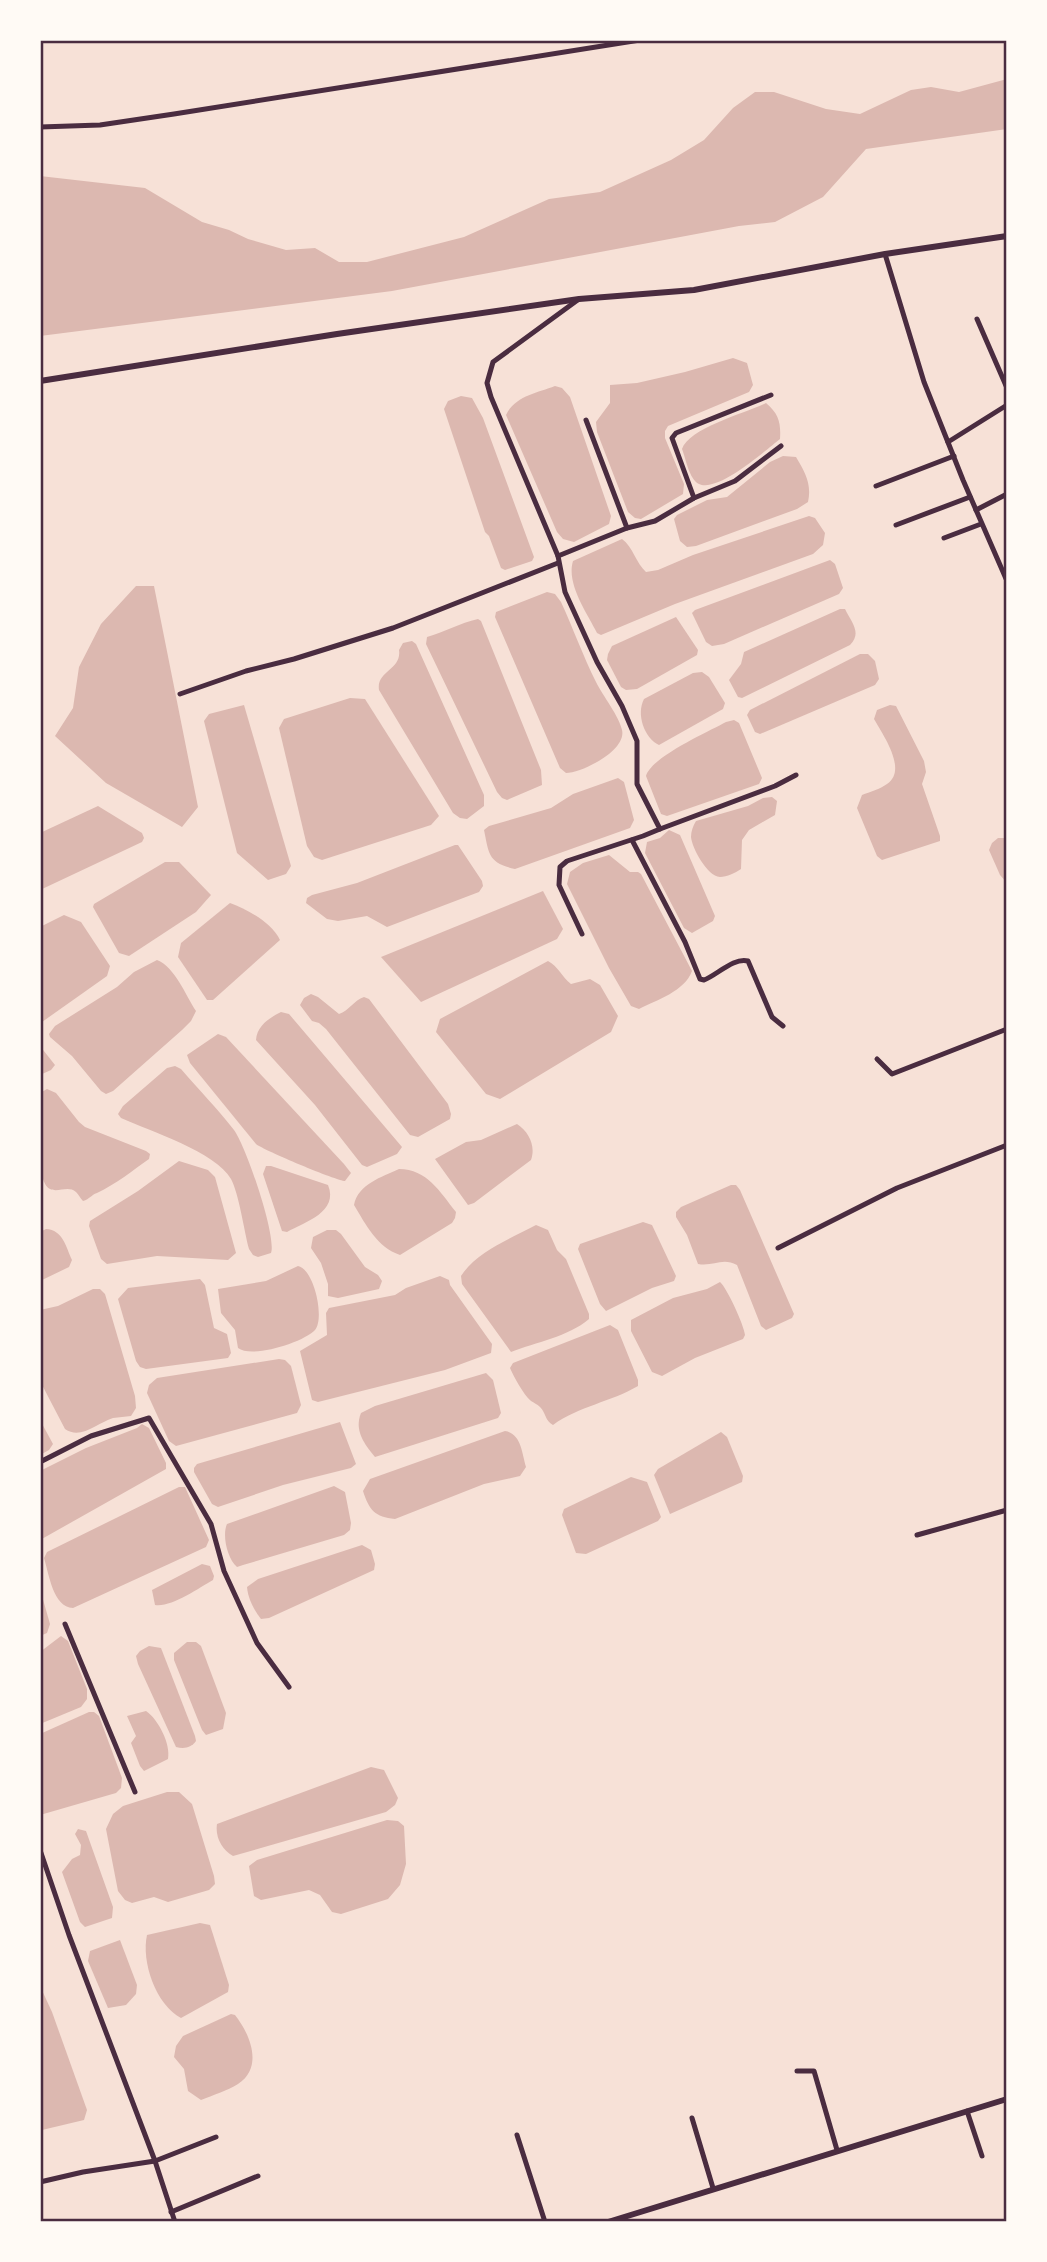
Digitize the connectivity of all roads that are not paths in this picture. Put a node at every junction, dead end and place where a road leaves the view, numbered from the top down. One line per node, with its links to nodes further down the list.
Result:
1 (640, 40): 2 (street)
2 (40, 127)
3 (1007, 236): 4 (street)
4 (885, 254): 5 (street); 12 (street)
5 (579, 299): 7 (street); 24 (street)
6 (977, 319): 8 (street)
7 (40, 381)
8 (1007, 388)
9 (771, 395): 18 (street)
10 (1007, 405): 12 (street)
11 (586, 420): 22 (street)
12 (948, 442): 14 (street)
13 (781, 446): 18 (street)
14 (954, 456): 15 (street); 17 (street)
15 (876, 486)
16 (1007, 494): 19 (street)
17 (970, 497): 19 (street); 21 (street)
18 (694, 498): 22 (street)
19 (975, 510): 20 (street)
20 (981, 524): 23 (street); 25 (street)
21 (896, 526)
22 (627, 528): 24 (street)
23 (944, 538)
24 (558, 560): 26 (street); 28 (street)
25 (1006, 579)
26 (180, 694)
27 (796, 775): 28 (street)
28 (660, 829): 29 (street)
29 (632, 840): 30 (street); 31 (street)
30 (582, 934)
31 (783, 1026)
32 (1007, 1029): 33 (street)
33 (877, 1059)
34 (1007, 1145): 35 (street)
35 (778, 1248)
36 (40, 1462): 40 (street)
37 (1007, 1510): 38 (street)
38 (917, 1535)
39 (65, 1624): 41 (street)
40 (289, 1688)
41 (135, 1792)
42 (40, 1850): 51 (street)
43 (797, 2071): 49 (street)
44 (1007, 2099): 45 (street)
45 (967, 2111): 49 (street); 50 (street)
46 (692, 2118): 54 (street)
47 (517, 2135): 57 (street)
48 (216, 2137): 51 (street)
49 (837, 2150): 54 (street)
50 (982, 2156)
51 (155, 2161): 53 (street); 55 (street)
52 (258, 2176): 55 (street)
53 (40, 2182)
54 (713, 2188): 58 (street)
55 (171, 2212): 56 (street)
56 (175, 2222)
57 (545, 2222)
58 (608, 2222)

